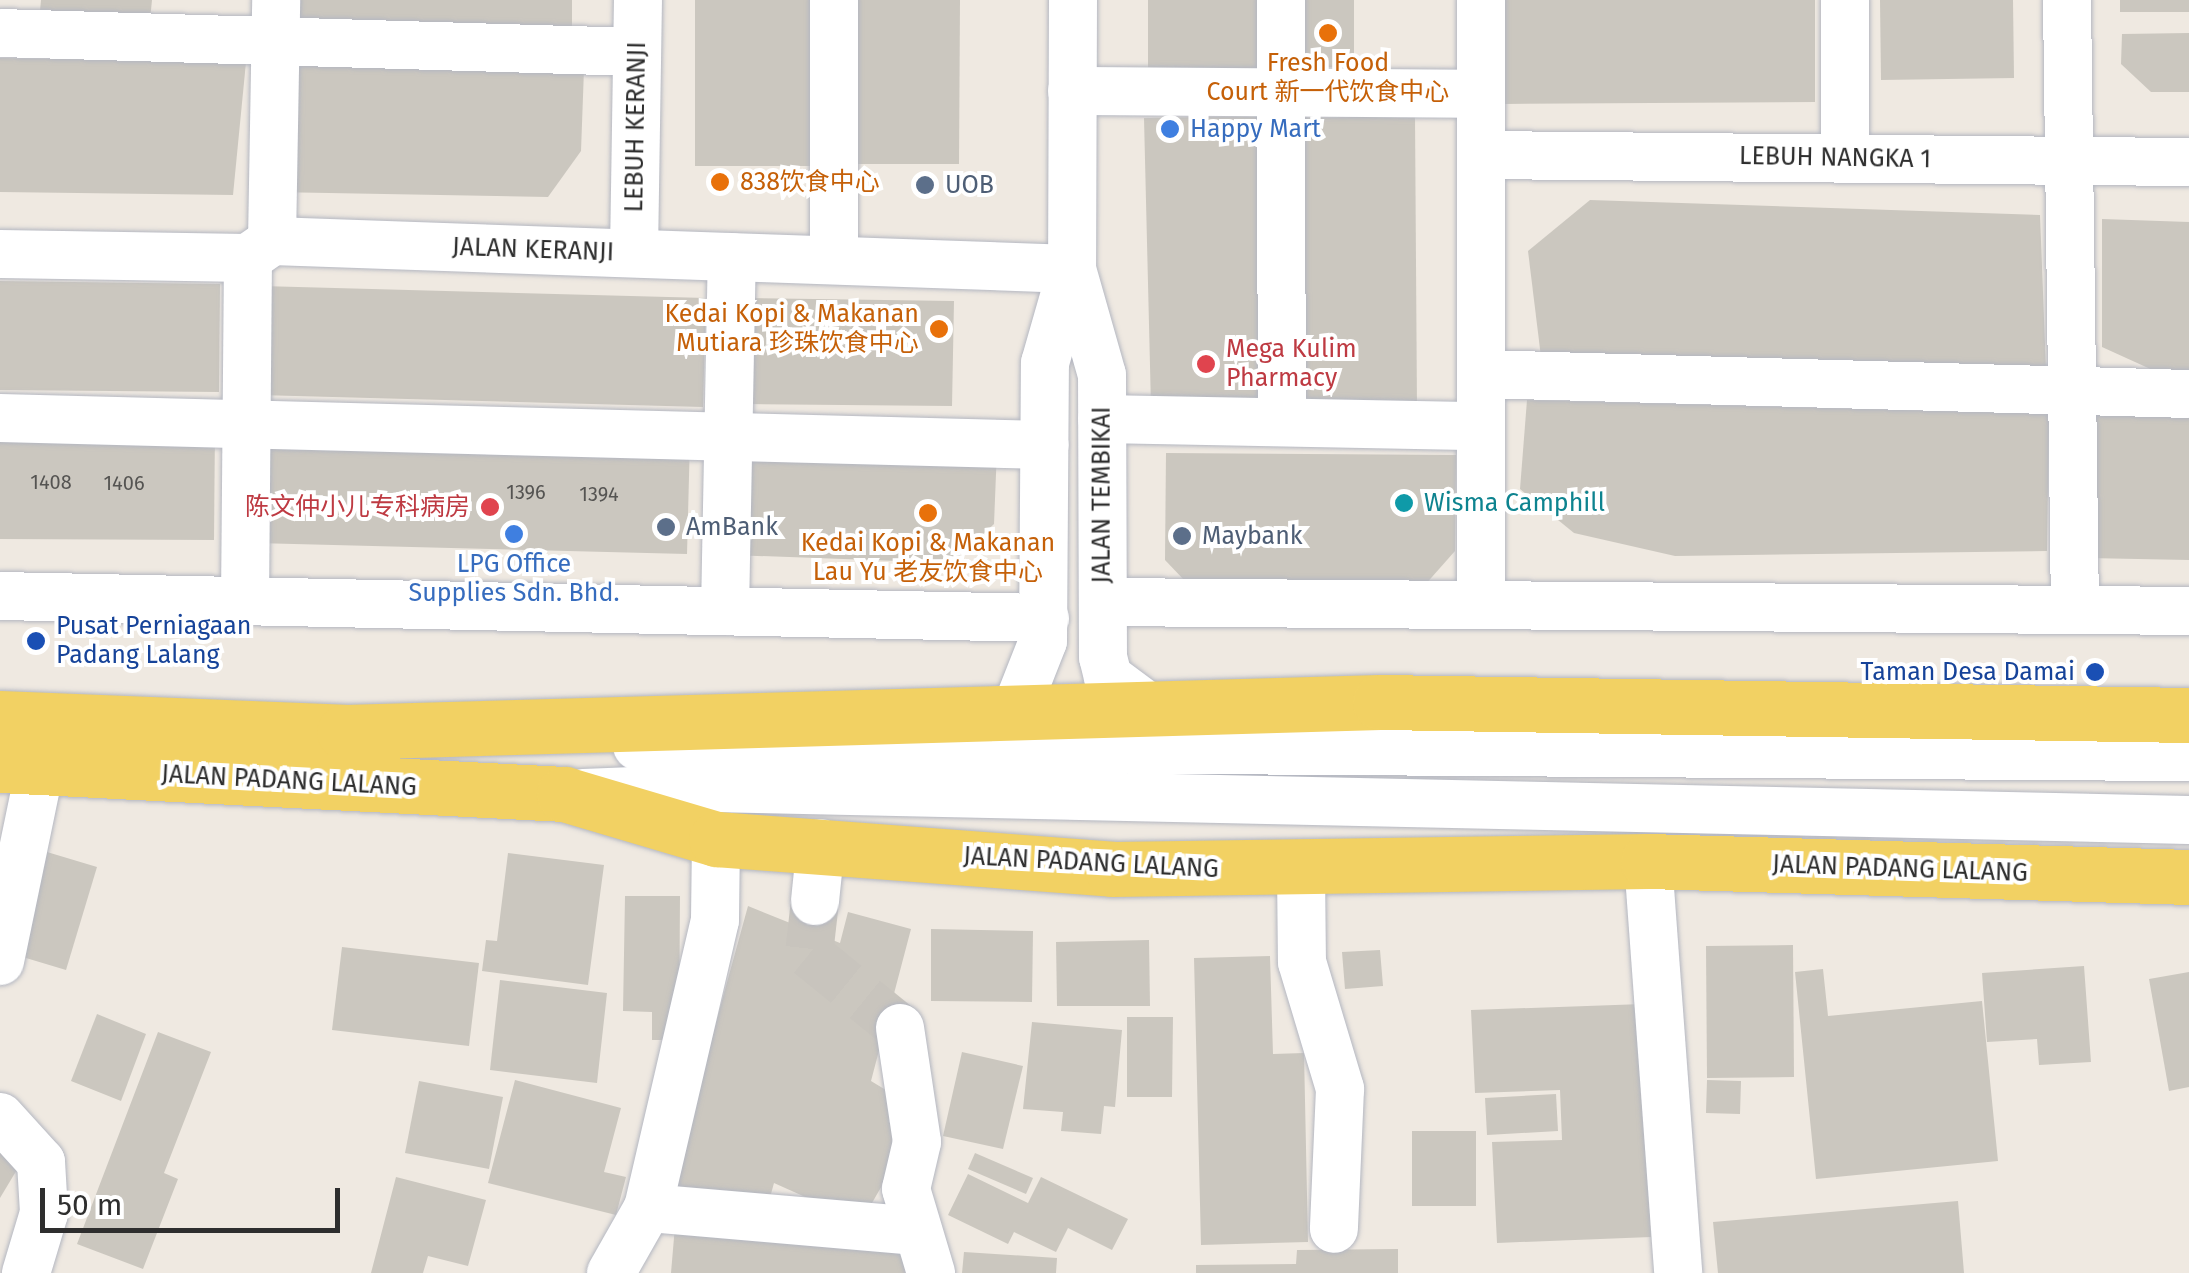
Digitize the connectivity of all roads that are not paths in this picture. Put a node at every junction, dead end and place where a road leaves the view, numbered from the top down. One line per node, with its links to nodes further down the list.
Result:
1 (638, 0): 10 (street, LEBUH KERANJI)
2 (834, 0): 22 (street)
3 (1072, 0): 11 (street, JALAN TEMBIKAI)
4 (1281, 0): 12 (street)
5 (1481, 0): 13 (street)
6 (1845, 0): 15 (street)
7 (2067, 0): 16 (street)
8 (276, 20): 9 (street); 10 (street); 18 (street)
9 (0, 33)
10 (637, 52): 20 (street, LEBUH KERANJI)
11 (1072, 92): 12 (street); 23 (street, JALAN TEMBIKAI)
12 (1282, 94): 13 (street); 29 (street)
13 (1481, 94): 14 (street)
14 (1481, 155): 15 (street, LEBUH NANGKA 1); 24 (street)
15 (1844, 158): 16 (street, LEBUH NANGKA 1)
16 (2070, 161): 17 (street, LEBUH NANGKA 1); 25 (street)
17 (2189, 162)
18 (260, 250): 19 (street, JALAN KERANJI); 20 (street, JALAN KERANJI); 30 (street)
19 (0, 254)
20 (634, 254): 21 (street, JALAN KERANJI)
21 (732, 257): 22 (street, JALAN KERANJI); 32 (street)
22 (834, 260): 23 (street, JALAN KERANJI)
23 (1072, 269): 28 (street, JALAN TEMBIKAI); 33 (street, JALAN TEMBIKAI)
24 (1481, 374): 25 (street); 31 (street)
25 (2072, 391): 26 (street); 38 (street)
26 (2189, 394)
27 (0, 418): 30 (street)
28 (1102, 419): 29 (street); 37 (street, JALAN TEMBIKAI)
29 (1282, 422): 31 (street)
30 (247, 424): 32 (street); 36 (street)
31 (1481, 426): 35 (street)
32 (728, 437): 33 (street); 40 (street)
33 (1045, 445): 41 (street, JALAN TEMBIKAI)
34 (0, 596): 36 (street)
35 (1481, 599): 37 (street); 38 (street)
36 (245, 601): 40 (street)
37 (1103, 602): 42 (street, JALAN TEMBIKAI)
38 (2074, 609): 39 (street)
39 (2189, 610)
40 (725, 612): 41 (street)
41 (1045, 618): 45 (street, JALAN TEMBIKAI)
42 (1147, 706): 43 (main road, JALAN PADANG LALANG); 45 (main road, JALAN PADANG LALANG)
43 (2189, 715)
44 (0, 718): 45 (main road, JALAN PADANG LALANG)
45 (999, 751): 46 (street); 48 (street); 49 (street)
46 (2189, 757)
47 (20, 766): 48 (main road, JALAN PADANG LALANG); 56 (street)
48 (564, 794): 50 (main road, JALAN PADANG LALANG)
49 (2189, 820)
50 (716, 840): 51 (main road, JALAN PADANG LALANG); 59 (street)
51 (821, 843): 53 (main road, JALAN PADANG LALANG); 55 (street)
52 (1648, 861): 53 (main road, JALAN PADANG LALANG); 54 (main road, JALAN PADANG LALANG); 64 (street)
53 (1300, 871): 60 (street)
54 (2189, 877)
55 (815, 901)
56 (0, 961)
57 (900, 1028): 61 (street)
58 (0, 1117): 62 (street)
59 (648, 1208): 61 (street); 63 (street)
60 (1334, 1229)
61 (924, 1252)
62 (26, 1273)
63 (611, 1273)
64 (1678, 1273)

